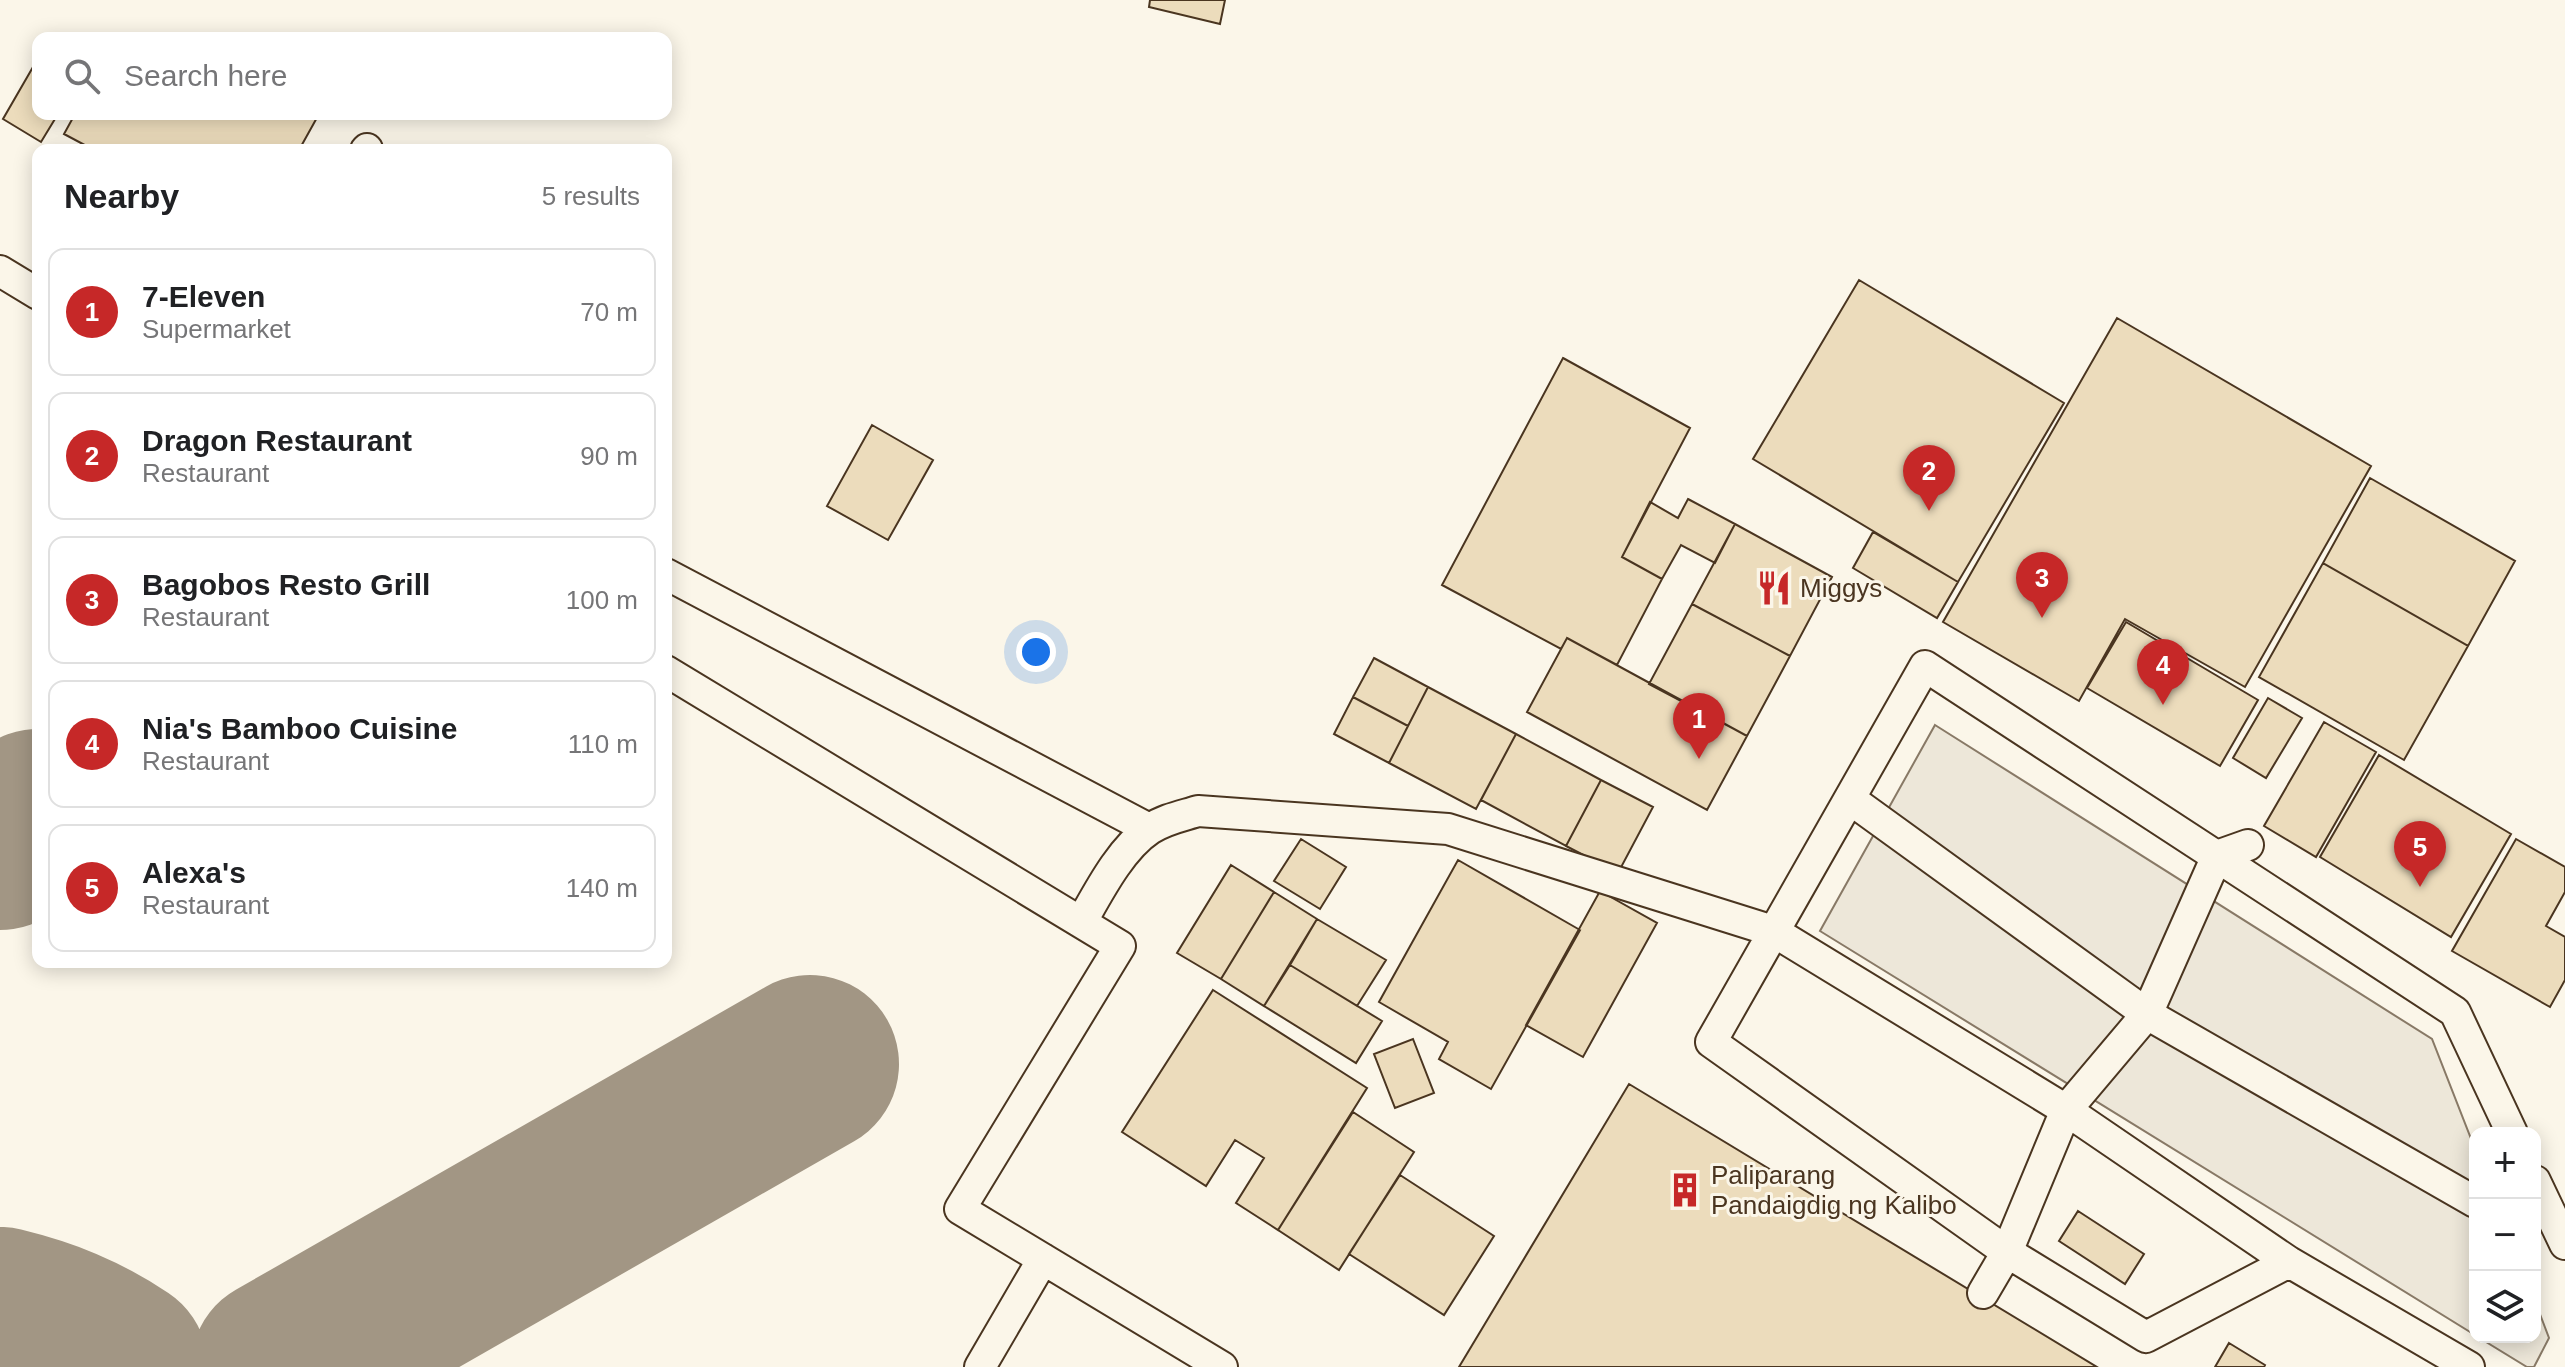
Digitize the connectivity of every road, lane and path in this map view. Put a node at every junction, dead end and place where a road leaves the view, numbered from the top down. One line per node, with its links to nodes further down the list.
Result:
1 (0, 271): 2 (lane)
2 (32, 290)
3 (672, 577): 6 (lane)
4 (672, 675): 9 (lane)
5 (1850, 799): 8 (lane); 10 (lane); 11 (lane)
6 (1149, 829): 9 (lane); 10 (lane)
7 (2248, 845): 8 (lane)
8 (2217, 856): 11 (lane); 13 (lane)
9 (1082, 921): 20 (lane)
10 (1773, 931): 12 (lane); 18 (lane)
11 (2147, 1014): 12 (lane); 15 (lane)
12 (2066, 1110): 18 (lane); 21 (lane)
13 (2509, 1127)
14 (2541, 1194): 17 (lane)
15 (2470, 1199)
16 (2541, 1240): 19 (lane)
17 (2565, 1244)
18 (2007, 1252): 21 (lane); 22 (lane)
19 (2565, 1254)
20 (1043, 1259): 23 (lane); 24 (lane)
21 (2289, 1262): 25 (lane)
22 (1983, 1293)
23 (980, 1367)
24 (1222, 1367)
25 (2469, 1367)

